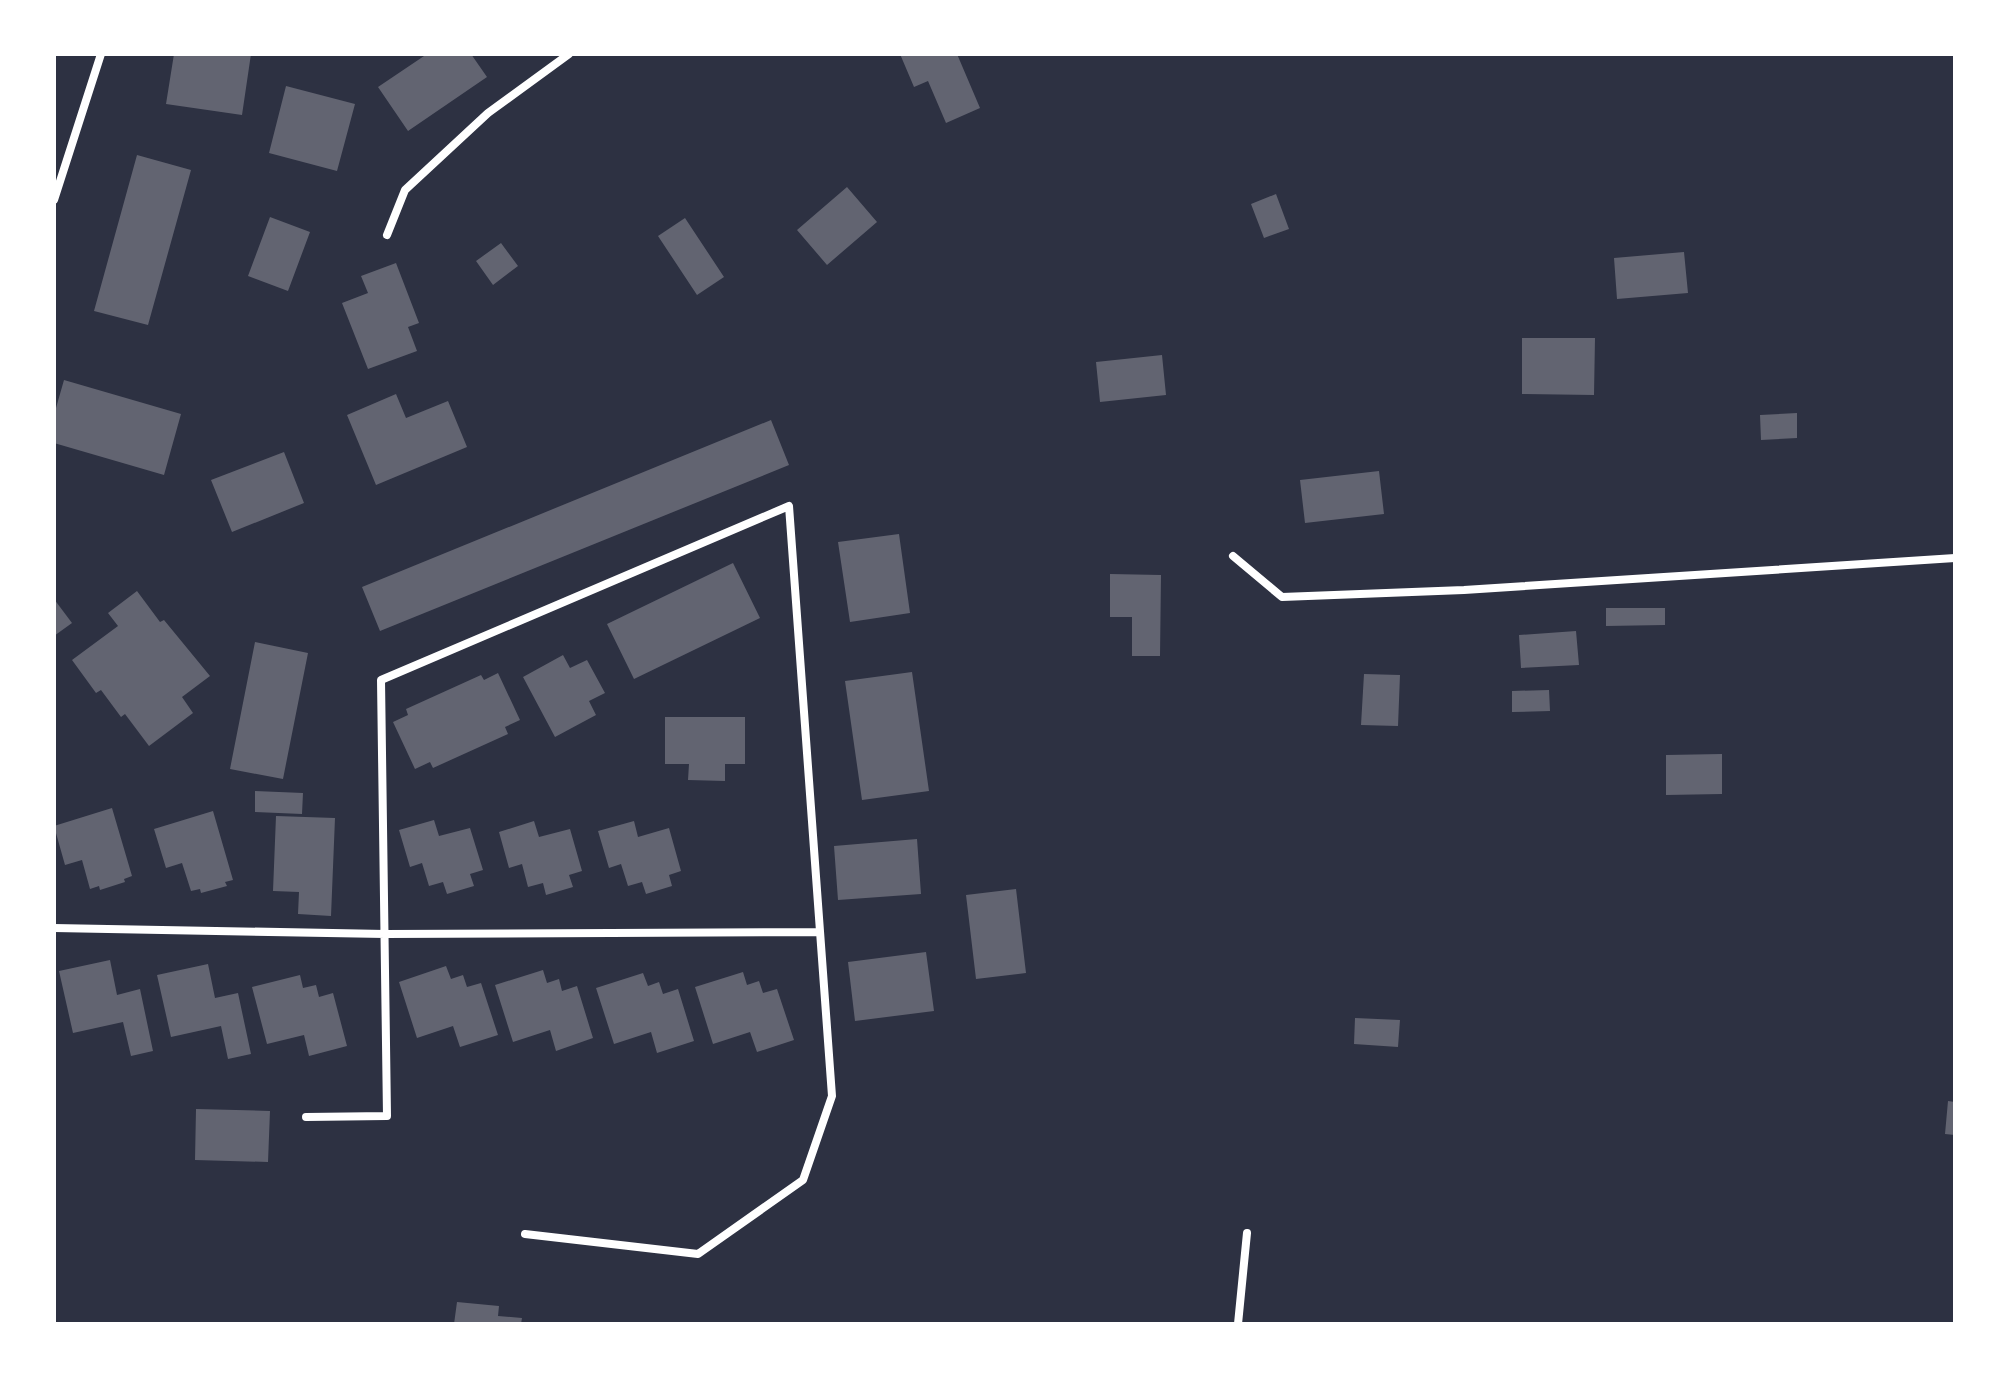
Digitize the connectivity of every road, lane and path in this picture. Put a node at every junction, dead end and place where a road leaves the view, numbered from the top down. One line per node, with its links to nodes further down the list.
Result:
1 (101, 54): 3 (street)
2 (569, 54): 4 (street)
3 (54, 200)
4 (387, 235)
5 (1233, 556): 6 (street)
6 (1955, 558)
7 (54, 928): 9 (street)
8 (820, 932): 9 (street); 9 (street); 12 (street)
9 (385, 934): 10 (street)
10 (306, 1117)
11 (1247, 1233): 13 (street)
12 (525, 1234)
13 (1238, 1324)

